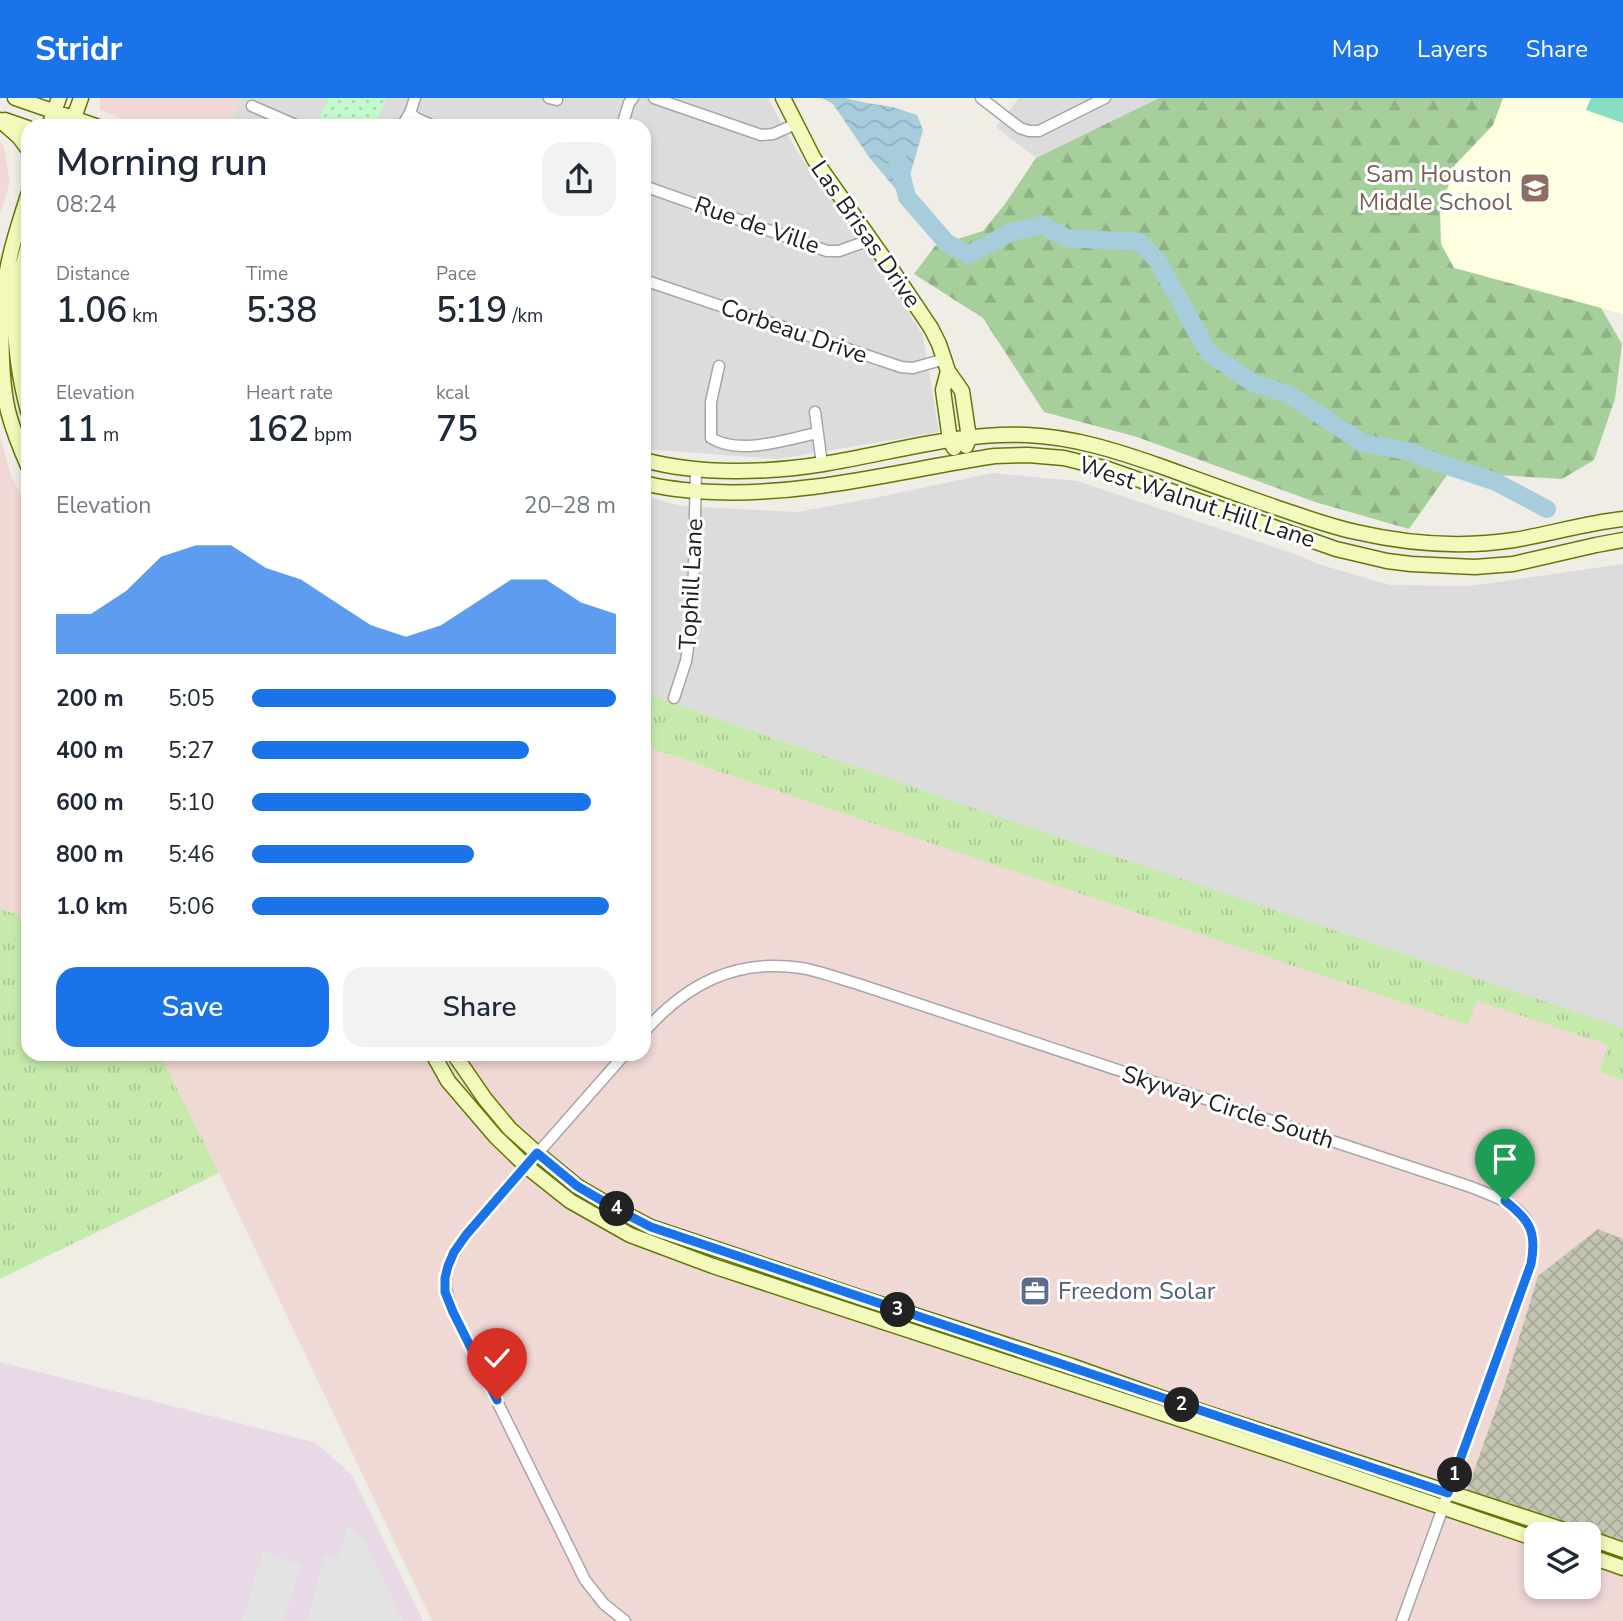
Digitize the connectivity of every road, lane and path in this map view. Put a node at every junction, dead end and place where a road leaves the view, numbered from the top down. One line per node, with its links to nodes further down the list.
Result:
1 (15, 98): 10 (street)
2 (80, 98): 15 (street)
3 (415, 98): 12 (street)
4 (633, 98): 19 (street)
5 (654, 98): 20 (street)
6 (783, 98): 20 (street, Las Brisas Drive)
7 (981, 98): 9 (street)
8 (1105, 98): 9 (street)
9 (994, 102)
10 (57, 105): 14 (street)
11 (253, 106): 16 (street)
12 (410, 113): 17 (street); 18 (street)
13 (0, 119): 21 (street); 22 (street)
14 (69, 119)
15 (73, 119)
16 (282, 119)
17 (406, 119)
18 (418, 119)
19 (624, 119)
20 (796, 124): 25 (street, Las Brisas Drive)
21 (21, 126)
22 (21, 139)
23 (651, 188): 25 (street, Rue de Ville)
24 (21, 218): 29 (street)
25 (870, 240): 30 (street, Las Brisas Drive)
26 (21, 275): 28 (street)
27 (651, 282): 30 (street, Corbeau Drive)
28 (16, 346): 29 (street); 32 (street)
29 (1, 348): 37 (street)
30 (946, 365): 35 (street, Las Brisas Drive); 36 (street, Las Brisas Drive)
31 (719, 366): 34 (street)
32 (21, 386)
33 (815, 412): 34 (street)
34 (818, 433): 40 (street)
35 (969, 438): 36 (street, West Walnut Hill Lane); 39 (street, Las Brisas Drive); 46 (street, West Walnut Hill Lane)
36 (950, 440): 39 (street, Las Brisas Drive); 40 (street, West Walnut Hill Lane)
37 (21, 450)
38 (651, 461): 41 (street, West Walnut Hill Lane)
39 (961, 461): 43 (street, West Walnut Hill Lane); 49 (street, West Walnut Hill Lane)
40 (822, 464): 41 (street, West Walnut Hill Lane)
41 (696, 469): 43 (street, Tophill Lane)
42 (651, 485): 43 (street, West Walnut Hill Lane)
43 (695, 492): 50 (street, Tophill Lane)
44 (1623, 519): 45 (street, West Walnut Hill Lane)
45 (1536, 536): 46 (street, West Walnut Hill Lane); 48 (street)
46 (1512, 540): 49 (street)
47 (1623, 540): 48 (street, West Walnut Hill Lane)
48 (1539, 558): 49 (street, West Walnut Hill Lane)
49 (1513, 564)
50 (674, 698)
51 (651, 1025): 61 (street, Skyway Circle South)
52 (437, 1061): 56 (street)
53 (459, 1061): 55 (street)
54 (619, 1061): 55 (street)
55 (537, 1153): 56 (street); 57 (street)
56 (526, 1166): 58 (street); 69 (street)
57 (741, 1257): 58 (street); 59 (street)
58 (736, 1273): 60 (street)
59 (837, 1290): 60 (street); 61 (street)
60 (839, 1307): 62 (street)
61 (1448, 1493): 62 (street, Skyway Circle South); 63 (street)
62 (1443, 1508): 64 (street); 70 (street, Skyway Circle South)
63 (1538, 1522)
64 (1524, 1535)
65 (1601, 1542): 66 (street)
66 (1623, 1550)
67 (1601, 1560): 68 (street)
68 (1623, 1568)
69 (625, 1621)
70 (1402, 1621)

